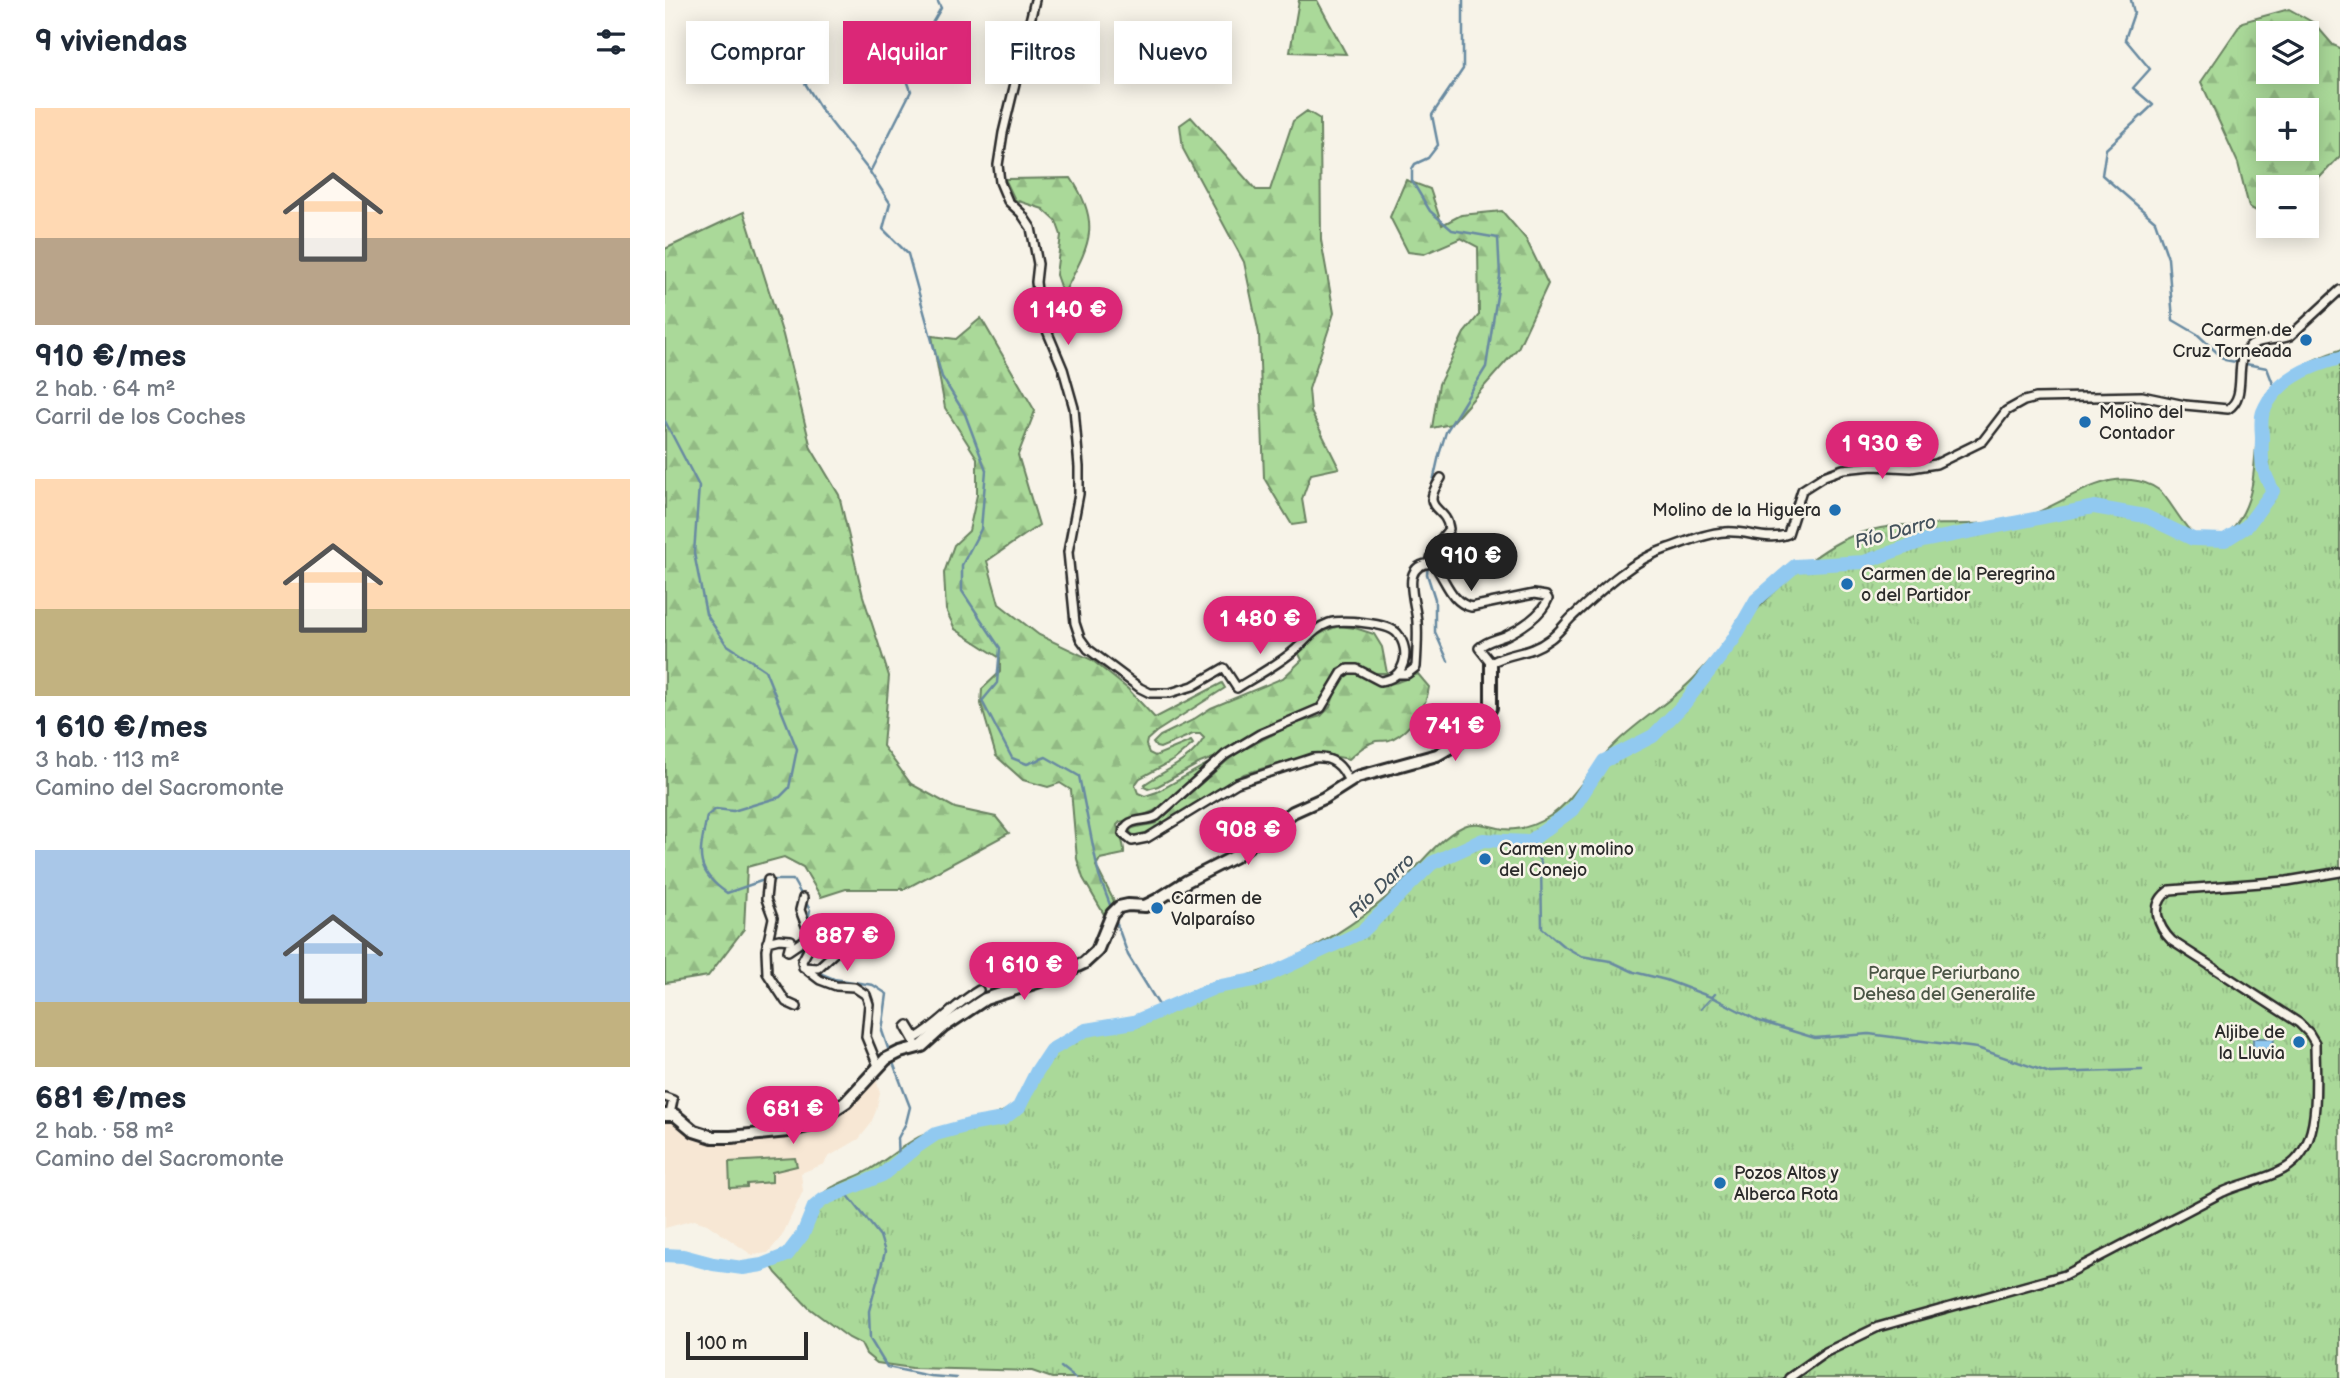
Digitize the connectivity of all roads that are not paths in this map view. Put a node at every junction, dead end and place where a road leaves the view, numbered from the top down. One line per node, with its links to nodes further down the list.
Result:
1 (1035, 0): 6 (street)
2 (2340, 290): 5 (street)
3 (1441, 478): 4 (street)
4 (1430, 562): 5 (street); 6 (street)
5 (1491, 663): 7 (street)
6 (1397, 674): 7 (street)
7 (1349, 782): 17 (street)
8 (2340, 872): 21 (street)
9 (768, 880): 12 (street)
10 (803, 898): 11 (street)
11 (810, 936): 12 (street); 14 (street)
12 (767, 942): 16 (street)
13 (853, 942): 14 (street)
14 (803, 967): 18 (street)
15 (979, 990): 17 (street)
16 (797, 1007)
17 (918, 1048): 18 (street)
18 (882, 1062): 20 (street)
19 (665, 1097): 20 (street)
20 (667, 1115)
21 (1789, 1378)

